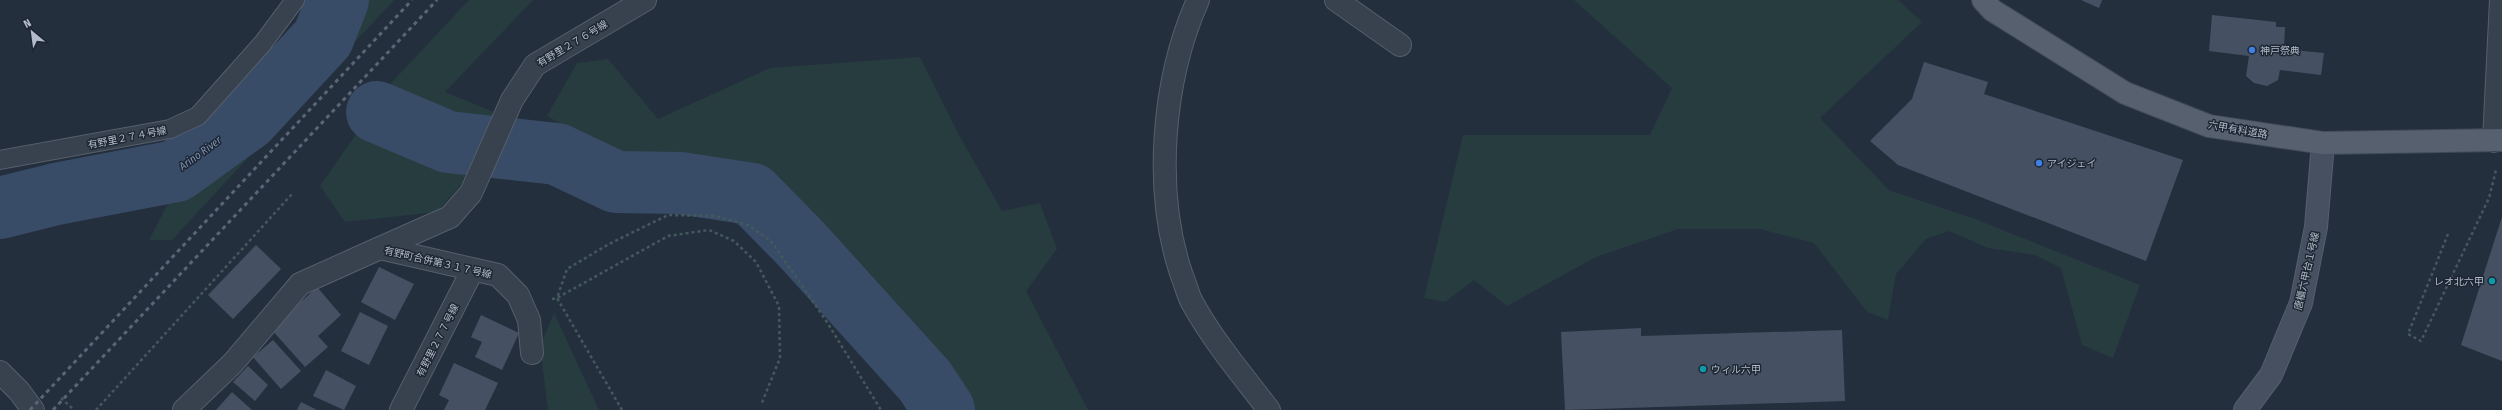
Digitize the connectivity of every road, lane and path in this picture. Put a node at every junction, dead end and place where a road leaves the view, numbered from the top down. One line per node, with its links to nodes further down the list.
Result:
1 (295, 0): 10 (lane, 有野里２７４号線)
2 (644, 0): 14 (street, 有野里２７６号線)
3 (1198, 0): 27 (street)
4 (1336, 0): 7 (street)
5 (1983, 0): 9 (main road, 六甲有料道路)
6 (2501, 0): 8 (street)
7 (1400, 45)
8 (2498, 141): 9 (main road, 六甲有料道路)
9 (2323, 143): 28 (street, 唐櫃六甲台１号線)
10 (0, 160)
11 (2496, 168): 13 (path)
12 (292, 194): 22 (path)
13 (2448, 234)
14 (380, 248): 15 (street, 有野町合併第３１７号線); 23 (street, 有野町合併第３１７号線)
15 (472, 271): 17 (street, 有野町合併第３１７号線); 24 (street, 有野里２７７号線)
16 (557, 298): 17 (path); 20 (path); 25 (path); 26 (path)
17 (522, 304): 18 (street, 有野町合併第３１７号線)
18 (532, 353)
19 (0, 372): 21 (street)
20 (760, 405)
21 (33, 410)
22 (96, 410)
23 (184, 410)
24 (401, 410)
25 (622, 410)
26 (881, 410)
27 (1269, 410)
28 (2245, 410)

